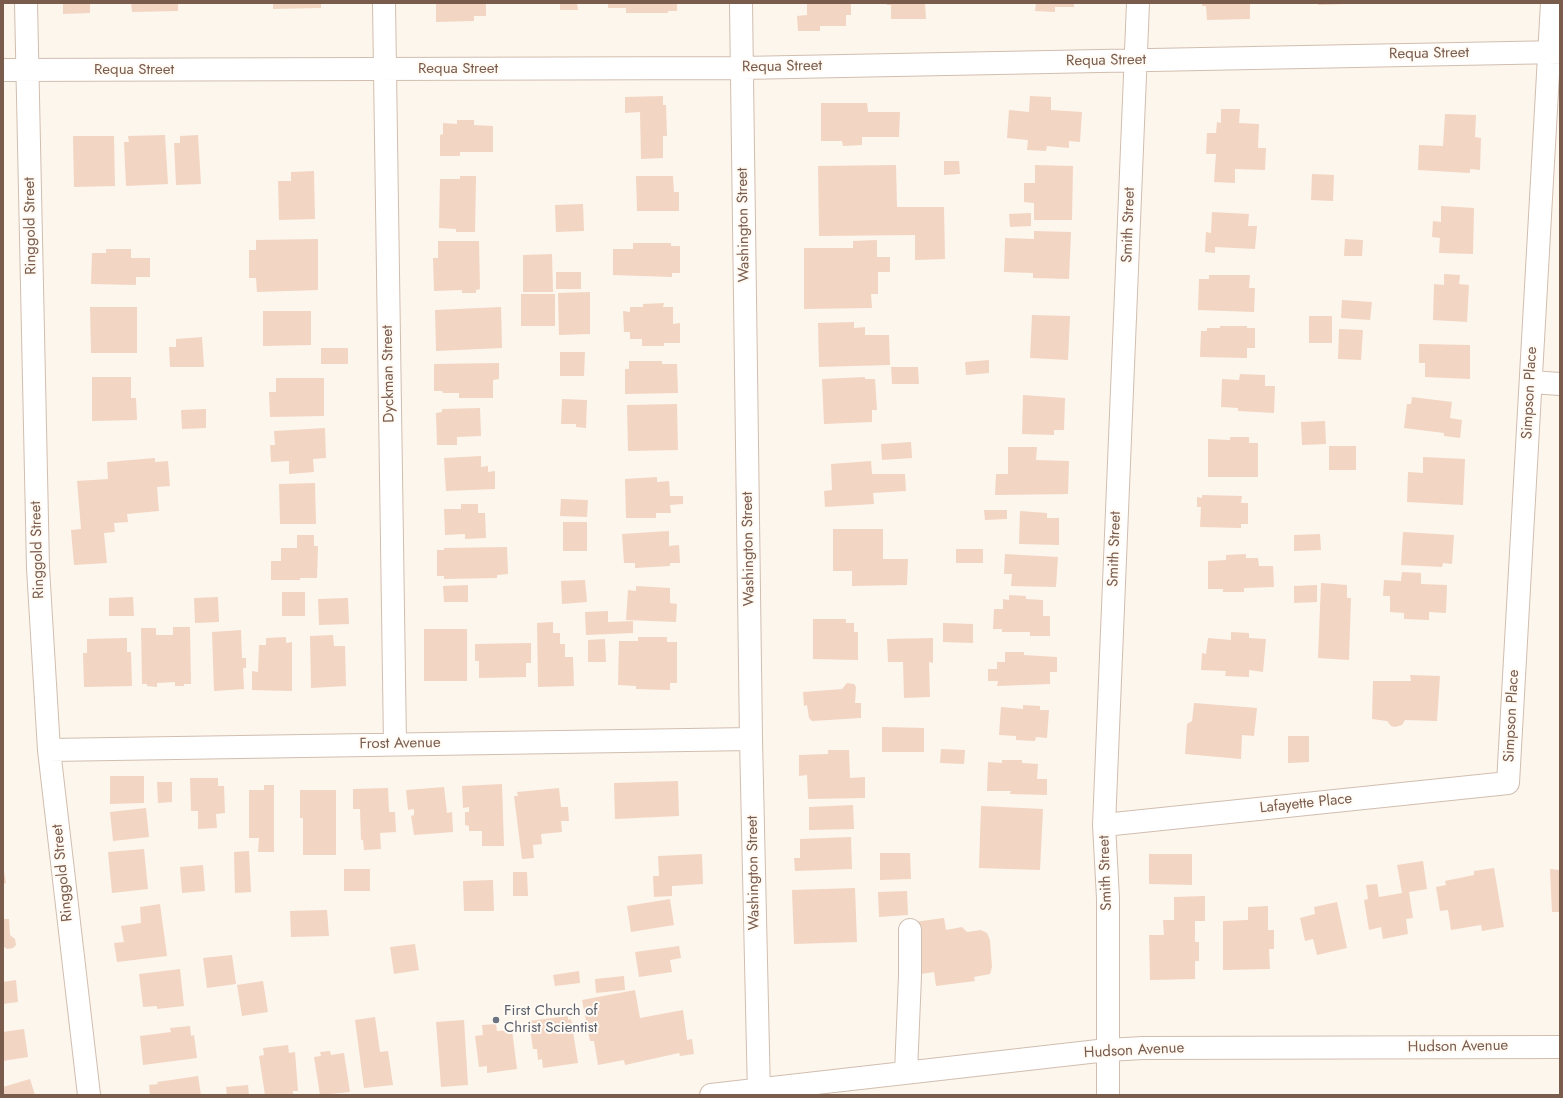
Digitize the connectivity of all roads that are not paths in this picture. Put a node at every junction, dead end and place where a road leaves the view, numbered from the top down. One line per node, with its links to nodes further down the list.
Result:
1 (26, 3): 11 (street, Ringgold Street)
2 (384, 3): 9 (street, Dyckman Street)
3 (741, 3): 8 (street, Washington Street)
4 (1138, 3): 7 (street, Smith Street)
5 (1552, 3): 6 (street, Simpson Place)
6 (1555, 52): 7 (street, Requa Street); 12 (street, Simpson Place)
7 (1136, 60): 8 (street, Requa Street); 18 (street, Smith Street)
8 (742, 68): 9 (street, Requa Street); 14 (street, Washington Street)
9 (384, 69): 11 (street, Requa Street); 15 (street, Dyckman Street)
10 (3, 70): 11 (street, Requa Street)
11 (27, 70): 16 (street, Ringgold Street)
12 (1531, 382): 13 (street); 17 (street, Simpson Place)
13 (1560, 384)
14 (751, 739): 15 (street, Frost Avenue); 23 (street, Washington Street)
15 (395, 744): 16 (street, Frost Avenue)
16 (49, 750): 24 (street, Ringgold Street)
17 (1508, 783): 18 (street, Lafayette Place)
18 (1104, 825): 21 (street, Smith Street)
19 (910, 930): 22 (street)
20 (1560, 1047): 21 (street, Hudson Avenue)
21 (1108, 1050): 22 (street, Hudson Avenue); 26 (street, Smith Street)
22 (906, 1072): 23 (street, Hudson Avenue)
23 (759, 1092): 25 (street, Hudson Avenue)
24 (89, 1095)
25 (711, 1095)
26 (1108, 1095)

